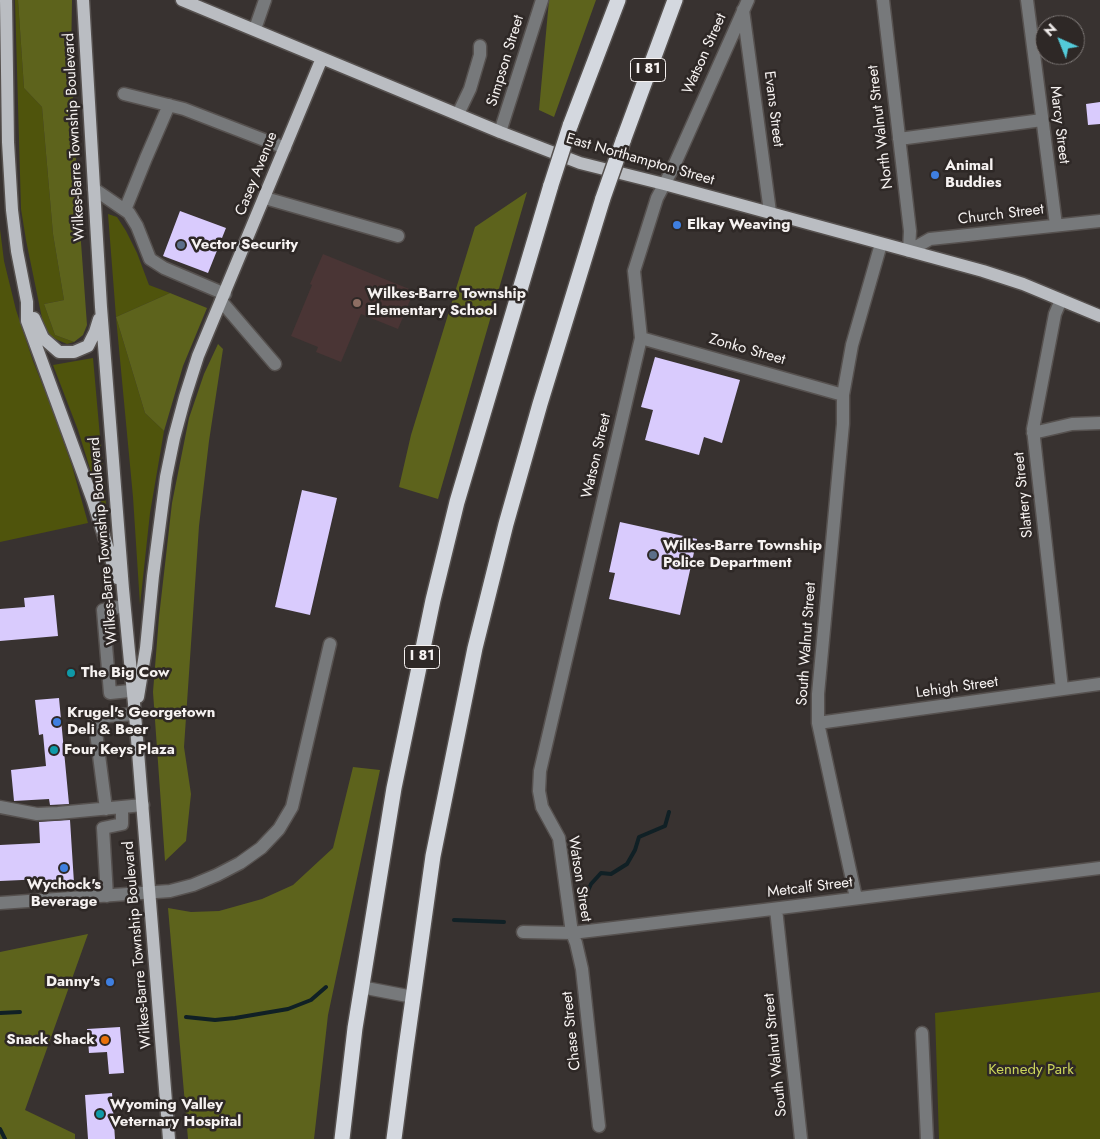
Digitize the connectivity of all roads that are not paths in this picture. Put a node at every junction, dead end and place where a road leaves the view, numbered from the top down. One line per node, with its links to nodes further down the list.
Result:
1 (6, 0): 33 (main road)
2 (83, 0): 22 (main road, Wilkes-Barre Township Boulevard)
3 (182, 0): 11 (main road, East Northampton Street)
4 (265, 0): 11 (street)
5 (542, 0): 18 (street, Simpson Street)
6 (618, 0): 61 (highway, I 81, bridge)
7 (675, 0): 62 (highway, I 81, bridge)
8 (883, 0): 19 (street, North Walnut Street)
9 (1027, 0): 17 (street, Marcy Street)
10 (746, 5): 21 (street, Watson Street); 25 (street, Evans Street)
11 (255, 29): 13 (main road, East Northampton Street)
12 (480, 46): 16 (street)
13 (322, 58): 16 (main road, East Northampton Street); 20 (main road, Casey Avenue)
14 (124, 94): 15 (street)
15 (169, 105): 20 (street); 24 (street)
16 (458, 114): 18 (main road, East Northampton Street)
17 (1042, 120): 19 (street); 27 (street, Marcy Street)
18 (500, 132): 21 (main road, East Northampton Street)
19 (899, 140): 30 (street, North Walnut Street)
20 (285, 148): 23 (main road, Casey Avenue)
21 (664, 184): 25 (main road, East Northampton Street); 36 (street, Watson Street)
22 (94, 189): 24 (street); 34 (main road, Wilkes-Barre Township Boulevard)
23 (265, 198): 28 (street); 31 (main road, Casey Avenue)
24 (125, 210): 31 (street)
25 (770, 212): 29 (main road, East Northampton Street)
26 (1100, 221): 27 (street, Church Street)
27 (1056, 225): 30 (street, Church Street)
28 (398, 236)
29 (880, 244): 30 (main road, East Northampton Street); 38 (street, South Walnut Street)
30 (910, 251): 32 (main road, East Northampton Street)
31 (223, 298): 37 (street); 46 (main road, Casey Avenue)
32 (1061, 300): 35 (main road, East Northampton Street); 40 (street, Slattery Street)
33 (27, 302): 34 (main road); 41 (main road)
34 (102, 307): 41 (main road, Wilkes-Barre Township Boulevard)
35 (1100, 316)
36 (641, 338): 38 (street, Zonko Street); 60 (street, Watson Street)
37 (275, 364)
38 (843, 394): 48 (street, South Walnut Street)
39 (1100, 423): 40 (street)
40 (1033, 433): 45 (street, Slattery Street)
41 (123, 589): 42 (main road, Wilkes-Barre Township Boulevard)
42 (124, 606): 46 (main road, Wilkes-Barre Township Boulevard); 46 (street)
43 (330, 644): 54 (street)
44 (1100, 684): 45 (street, Lehigh Street)
45 (1062, 689): 48 (street, Lehigh Street)
46 (136, 690): 47 (main road, Wilkes-Barre Township Boulevard)
47 (136, 714): 49 (main road, Wilkes-Barre Township Boulevard); 52 (street)
48 (818, 724): 56 (street, South Walnut Street)
49 (143, 805): 51 (street); 54 (main road, Wilkes-Barre Township Boulevard)
50 (0, 807): 52 (street)
51 (122, 807): 52 (street); 55 (street)
52 (106, 809)
53 (1100, 868): 56 (street, Metcalf Street)
54 (150, 893): 55 (street); 65 (main road, Wilkes-Barre Township Boulevard)
55 (107, 896): 57 (street)
56 (856, 898): 58 (street, Metcalf Street)
57 (0, 904)
58 (776, 909): 60 (street, Metcalf Street); 68 (street, South Walnut Street)
59 (523, 932): 60 (street, Metcalf Street)
60 (572, 933): 64 (street, Chase Street)
61 (361, 987): 62 (street); 66 (highway, I 81)
62 (413, 997): 67 (highway, I 81)
63 (922, 1033): 69 (street)
64 (599, 1126)
65 (170, 1139)
66 (342, 1139)
67 (394, 1139)
68 (801, 1139)
69 (927, 1139)

